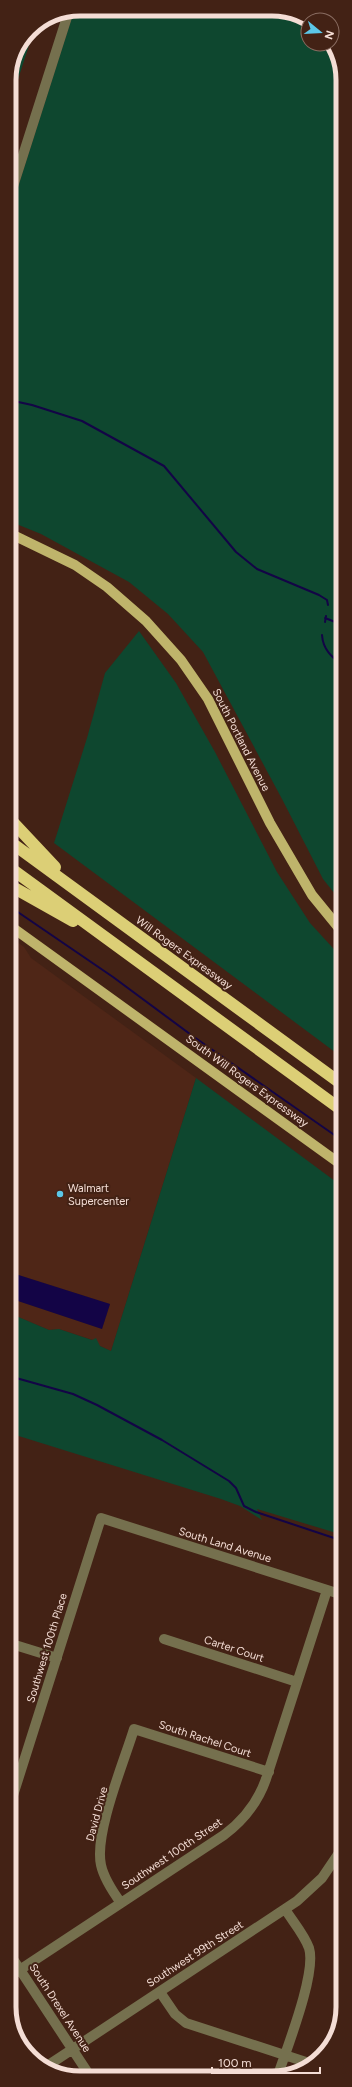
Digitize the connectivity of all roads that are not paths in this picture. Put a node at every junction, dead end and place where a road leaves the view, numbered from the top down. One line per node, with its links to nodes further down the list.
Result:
1 (67, 17): 2 (street)
2 (16, 176)
3 (16, 536): 9 (main road, South Portland Avenue)
4 (16, 825): 8 (highway)
5 (16, 846): 8 (highway, Will Rogers Expressway)
6 (16, 872): 11 (highway)
7 (16, 889): 11 (highway)
8 (78, 891): 12 (highway, Will Rogers Expressway)
9 (336, 924)
10 (16, 930): 14 (main road, South Will Rogers Expressway)
11 (124, 951): 13 (highway)
12 (336, 1081)
13 (336, 1106)
14 (336, 1161)
15 (101, 1518): 16 (street, South Land Avenue); 20 (street, Southwest 100th Place)
16 (327, 1590): 17 (street, South Land Avenue); 21 (street, Southwest 100th Street)
17 (336, 1593)
18 (164, 1639): 21 (street, Carter Court)
19 (16, 1645): 20 (street)
20 (57, 1658): 24 (street, Southwest 100th Place)
21 (298, 1682): 23 (street, Southwest 100th Street)
22 (134, 1729): 23 (street, South Rachel Court); 26 (street, David Drive)
23 (269, 1772): 26 (street, Southwest 100th Street)
24 (16, 1786)
25 (336, 1858): 27 (street, Southwest 99th Street)
26 (121, 1903): 29 (street, Southwest 100th Street)
27 (285, 1910): 31 (street, Southwest 99th Street); 33 (street)
28 (16, 1964): 29 (street, South Drexel Avenue)
29 (20, 1970): 30 (street, Southwest 100th Street); 32 (street, South Drexel Avenue)
30 (16, 1973)
31 (160, 1992): 32 (street, Southwest 99th Street); 33 (street)
32 (72, 2049): 35 (street, Southwest 99th Street); 37 (street, South Drexel Avenue)
33 (285, 2055): 34 (street); 36 (street)
34 (305, 2062)
35 (51, 2063)
36 (280, 2070)
37 (87, 2071)

